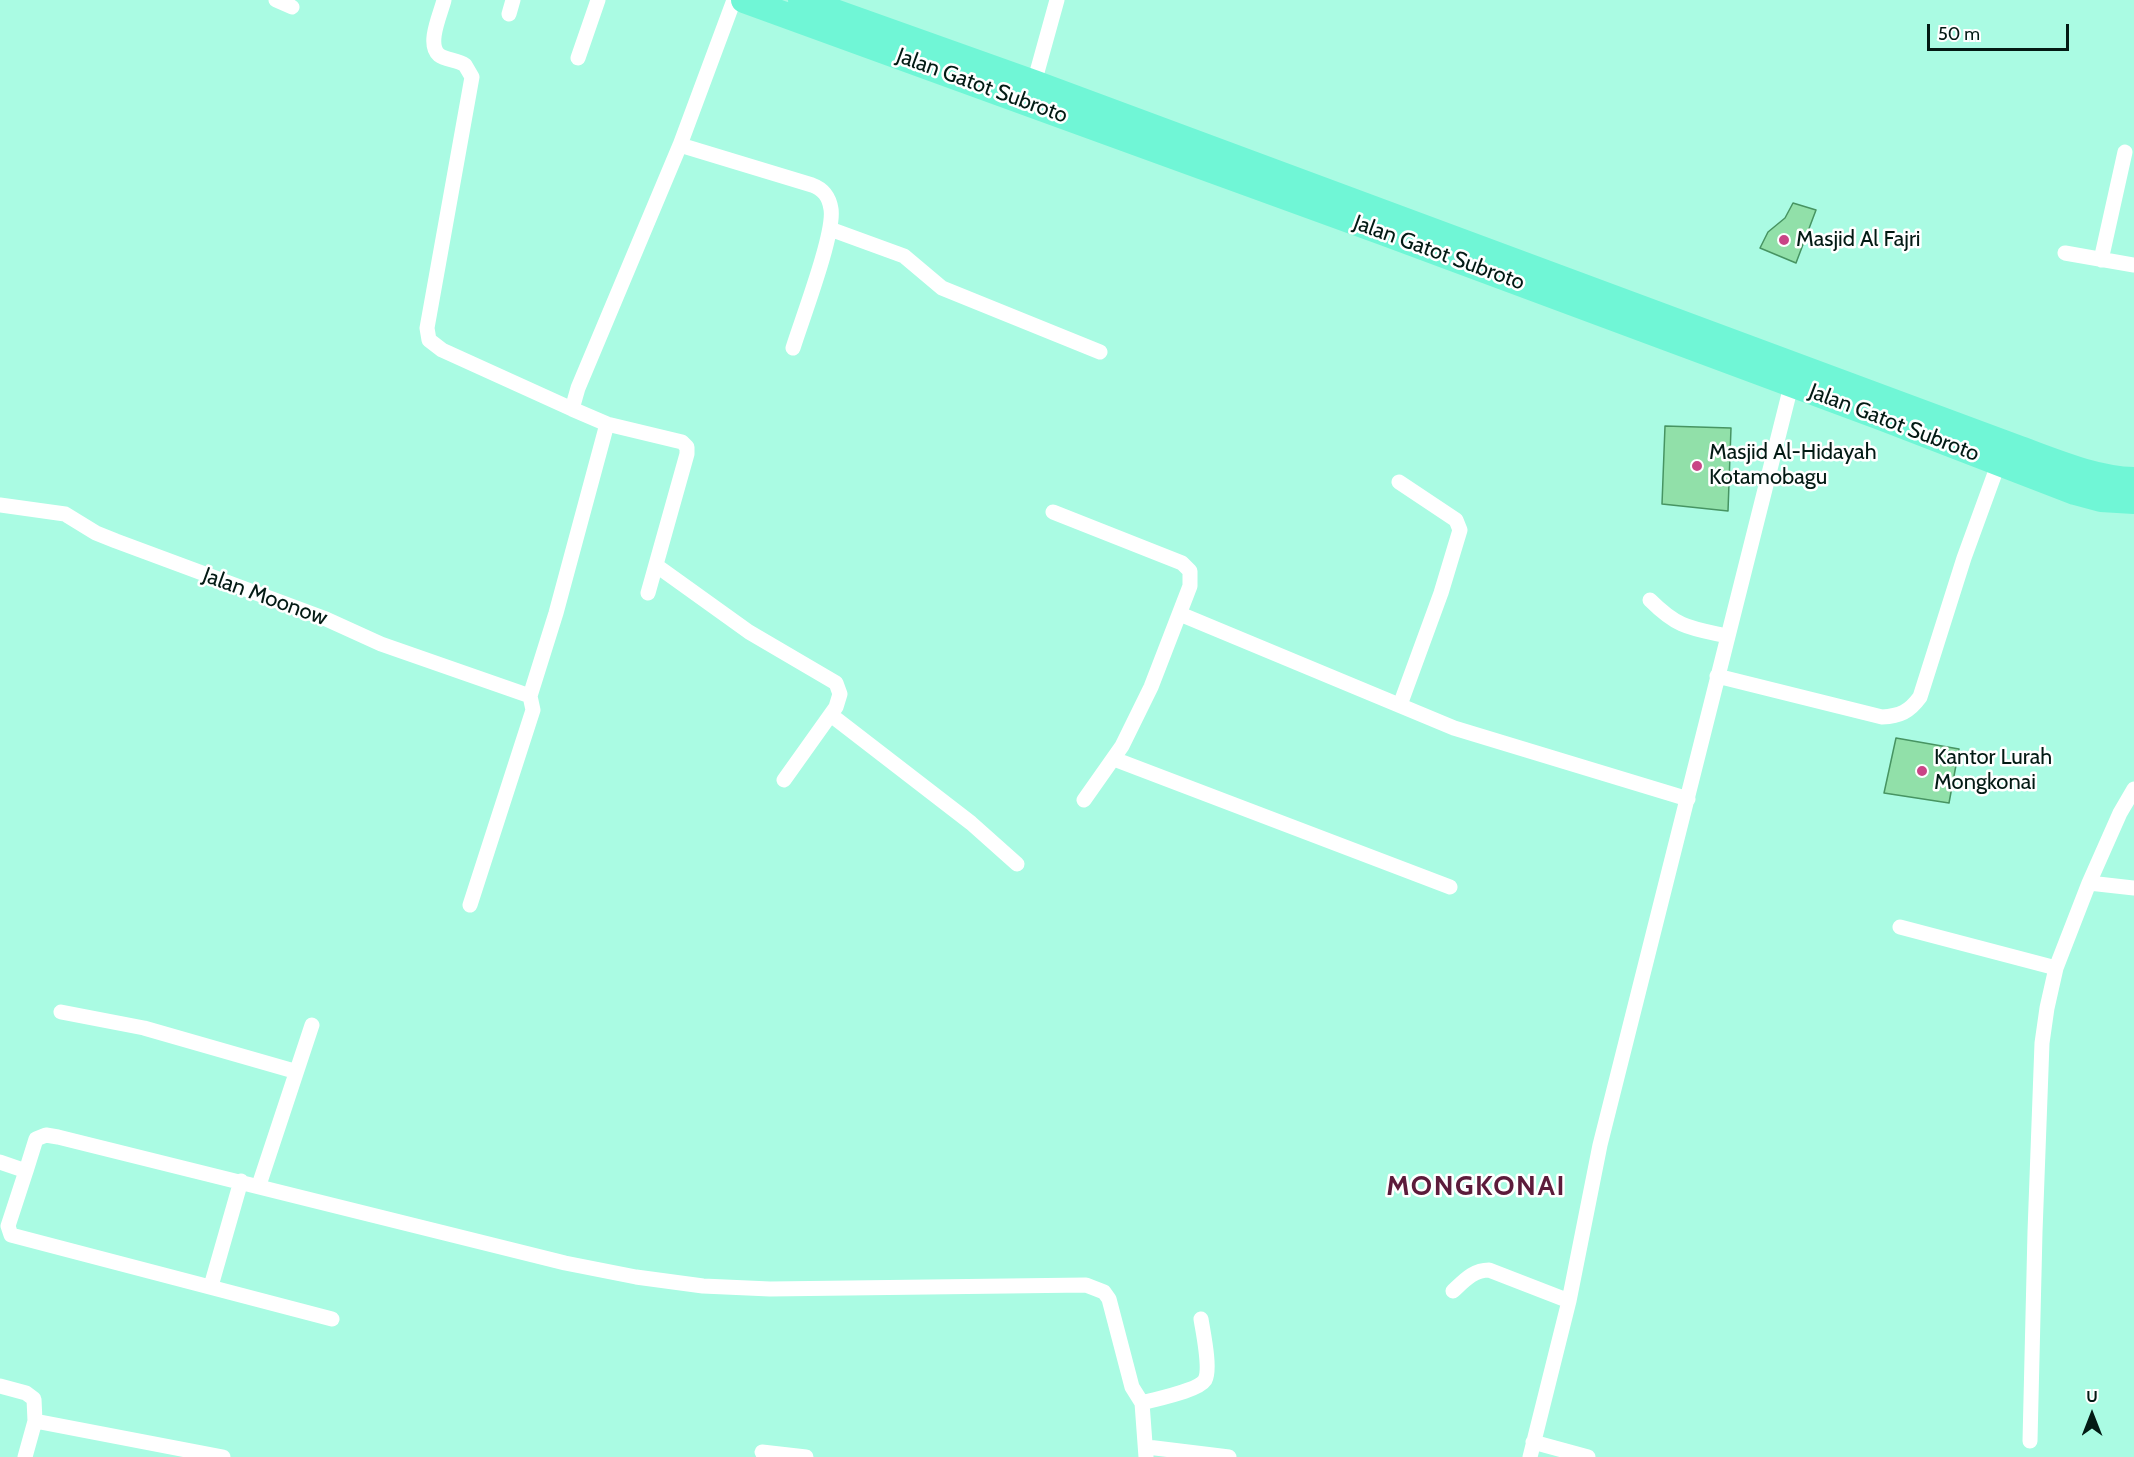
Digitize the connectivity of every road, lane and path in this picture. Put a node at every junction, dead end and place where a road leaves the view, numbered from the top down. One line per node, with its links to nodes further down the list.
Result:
1 (276, 0): 8 (street)
2 (444, 0): 20 (street)
3 (598, 0): 9 (street)
4 (734, 0): 11 (street)
5 (744, 0): 19 (highway, Jalan Gatot Subroto)
6 (801, 0): 10 (highway, Jalan Gatot Subroto)
7 (1057, 0): 10 (street)
8 (292, 7)
9 (578, 58)
10 (1034, 83): 19 (highway, Jalan Gatot Subroto)
11 (680, 145): 13 (street); 20 (street)
12 (2125, 152): 15 (street)
13 (830, 229): 17 (street); 18 (street)
14 (2065, 253): 15 (street)
15 (2101, 260): 16 (street)
16 (2134, 265)
17 (794, 348)
18 (1100, 352)
19 (1794, 375): 22 (highway, Jalan Gatot Subroto); 23 (highway, Jalan Gatot Subroto); 32 (street)
20 (572, 409): 21 (street)
21 (607, 424): 28 (street); 34 (street)
22 (1999, 462): 25 (highway, Jalan Gatot Subroto); 33 (street)
23 (2134, 480)
24 (1399, 482): 35 (street)
25 (2134, 501)
26 (0, 505): 34 (street, Jalan Moonow)
27 (1053, 512): 31 (street)
28 (657, 566): 29 (street); 36 (street)
29 (648, 593)
30 (1650, 600): 32 (street)
31 (1180, 614): 35 (street); 37 (street)
32 (1727, 636): 33 (street)
33 (1718, 676): 40 (street)
34 (530, 696): 46 (street)
35 (1400, 705): 40 (street)
36 (831, 715): 38 (street); 42 (street)
37 (1114, 759): 41 (street); 44 (street)
38 (784, 780)
39 (2134, 789): 43 (street)
40 (1688, 799): 58 (street)
41 (1084, 800)
42 (1017, 864)
43 (2089, 883): 45 (street); 48 (street)
44 (1450, 887)
45 (2134, 888)
46 (470, 905)
47 (1900, 927): 48 (street)
48 (2056, 968): 64 (street)
49 (61, 1012): 51 (street)
50 (312, 1025): 51 (street)
51 (294, 1071): 55 (street)
52 (0, 1162): 53 (street)
53 (26, 1171): 54 (street); 56 (street)
54 (241, 1181): 55 (street); 56 (street)
55 (259, 1185): 62 (street)
56 (211, 1286): 59 (street)
57 (1453, 1292): 58 (street)
58 (1569, 1301): 65 (street)
59 (332, 1319)
60 (1201, 1319): 62 (street)
61 (0, 1386): 63 (street)
62 (1142, 1403): 67 (street)
63 (35, 1421): 68 (street); 69 (street)
64 (2030, 1441)
65 (1532, 1450): 72 (street)
66 (762, 1452): 70 (street)
67 (1146, 1452): 71 (street)
68 (25, 1457)
69 (223, 1457)
70 (806, 1457)
71 (1229, 1457)
72 (1588, 1457)

